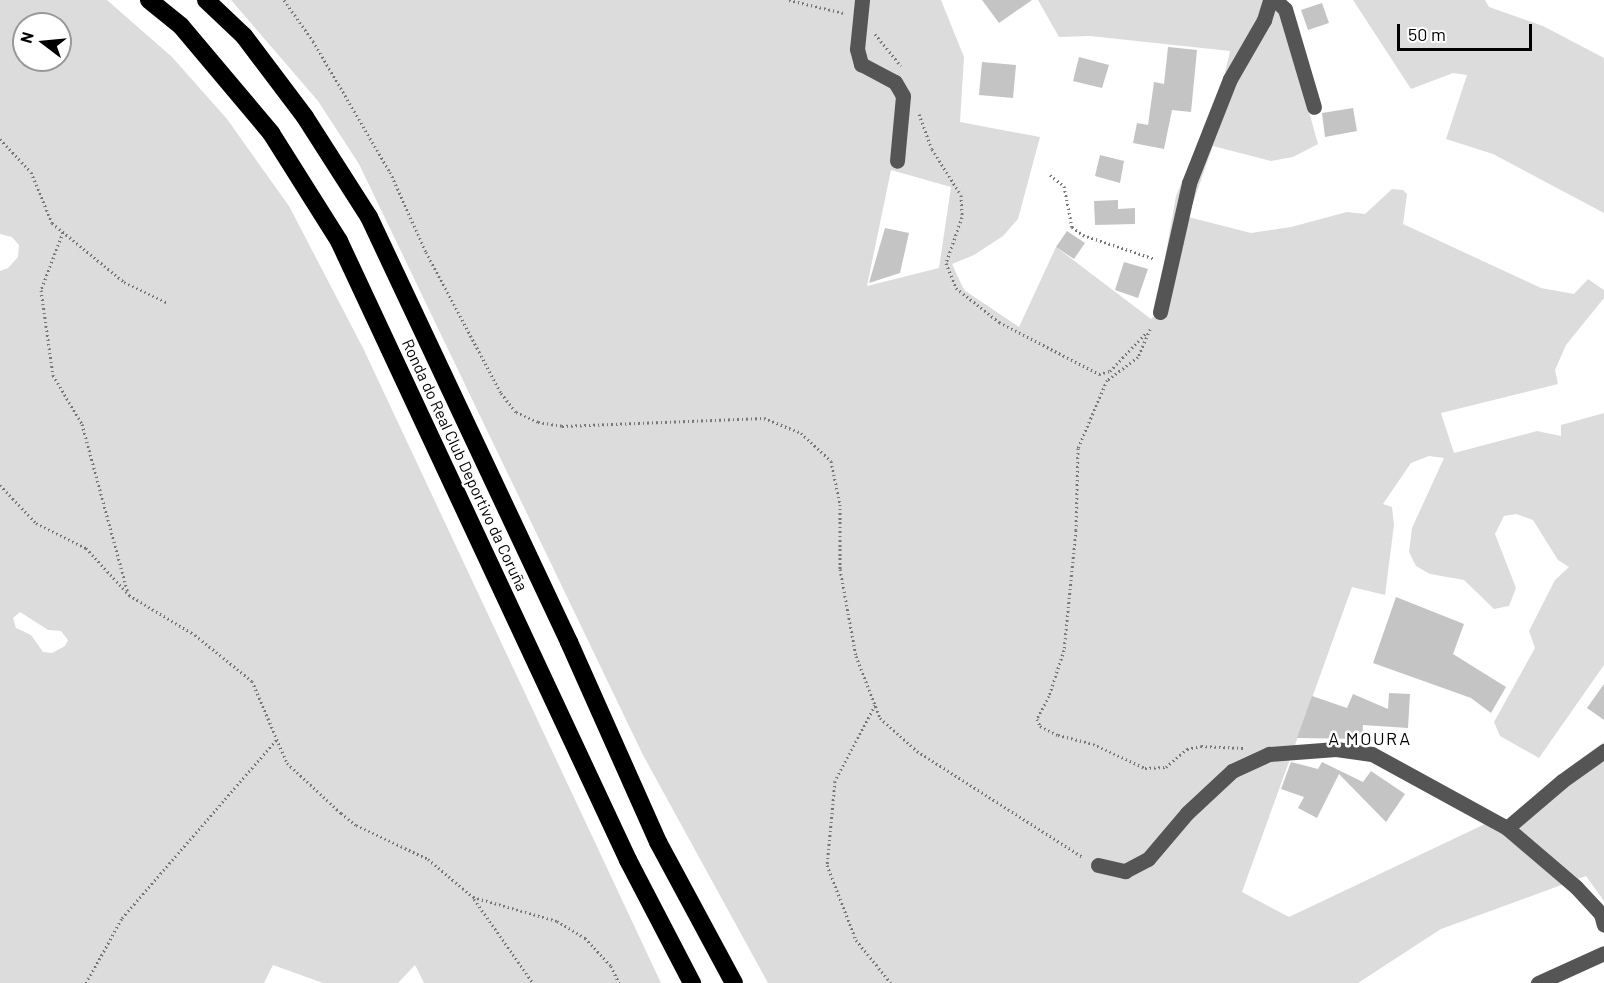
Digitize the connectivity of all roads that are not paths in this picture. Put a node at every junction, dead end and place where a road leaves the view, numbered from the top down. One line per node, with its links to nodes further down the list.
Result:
1 (149, 0): 14 (highway, Ronda do Real Club Deportivo da Coruña)
2 (206, 0): 15 (highway, Ronda do Real Club Deportivo da Coruña)
3 (862, 0): 7 (street)
4 (1270, 0): 8 (street)
5 (1275, 0): 6 (street)
6 (1314, 107)
7 (897, 161)
8 (1160, 312)
9 (1604, 751): 10 (street)
10 (1507, 828): 11 (street); 12 (street)
11 (1098, 866)
12 (1604, 925)
13 (1604, 952): 16 (street)
14 (692, 983)
15 (734, 983)
16 (1538, 983)

